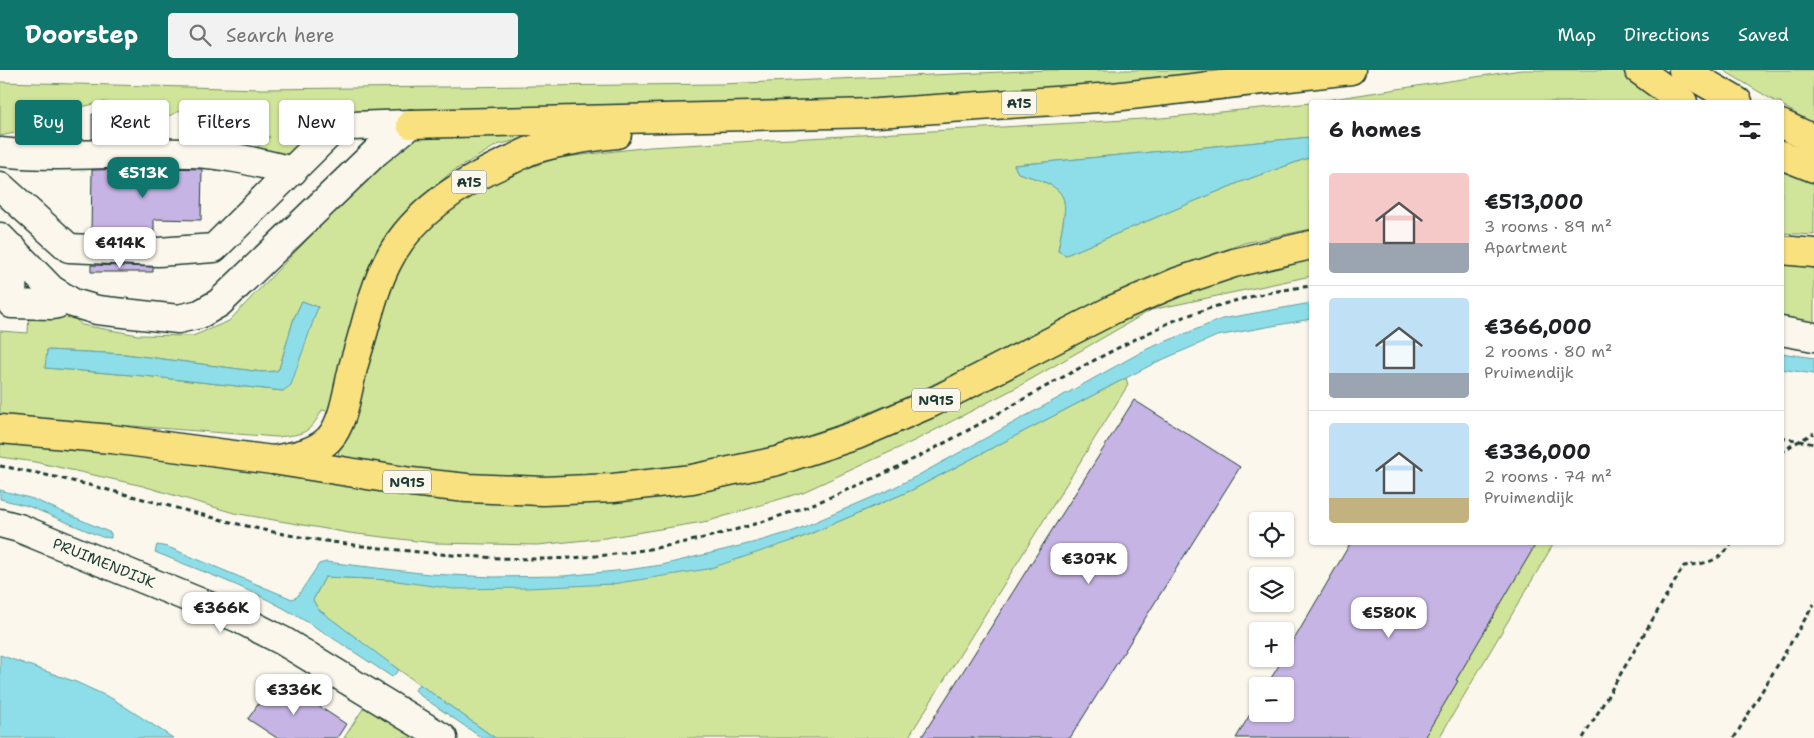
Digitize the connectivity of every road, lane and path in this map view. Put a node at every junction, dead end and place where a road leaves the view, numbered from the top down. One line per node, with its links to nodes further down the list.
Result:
1 (1351, 70): 6 (main road, A15)
2 (1638, 70): 4 (main road)
3 (1682, 70): 5 (main road)
4 (1680, 100)
5 (1734, 100)
6 (686, 118): 7 (main road, A15); 28 (main road, A15)
7 (411, 124): 13 (street, A15); 19 (street)
8 (1784, 125): 9 (main road)
9 (1814, 138)
10 (0, 152): 13 (street)
11 (1784, 156): 12 (main road)
12 (1814, 168)
13 (293, 171): 14 (street, A15)
14 (0, 186)
15 (6, 243): 19 (street); 19 (street)
16 (1309, 245): 28 (main road, N915)
17 (1784, 250): 18 (main road)
18 (1814, 253)
19 (66, 299)
20 (1784, 332): 21 (street)
21 (1814, 338)
22 (0, 428): 28 (main road, N915)
23 (1814, 433): 25 (path)
24 (1784, 438): 25 (path)
25 (1800, 441): 26 (path); 27 (path)
26 (1814, 444)
27 (1784, 451)
28 (273, 460)
29 (0, 523): 32 (street, PRUIMENDIJK)
30 (1730, 545): 33 (path)
31 (1814, 604): 34 (path)
32 (443, 738)
33 (1583, 738)
34 (1734, 738)

